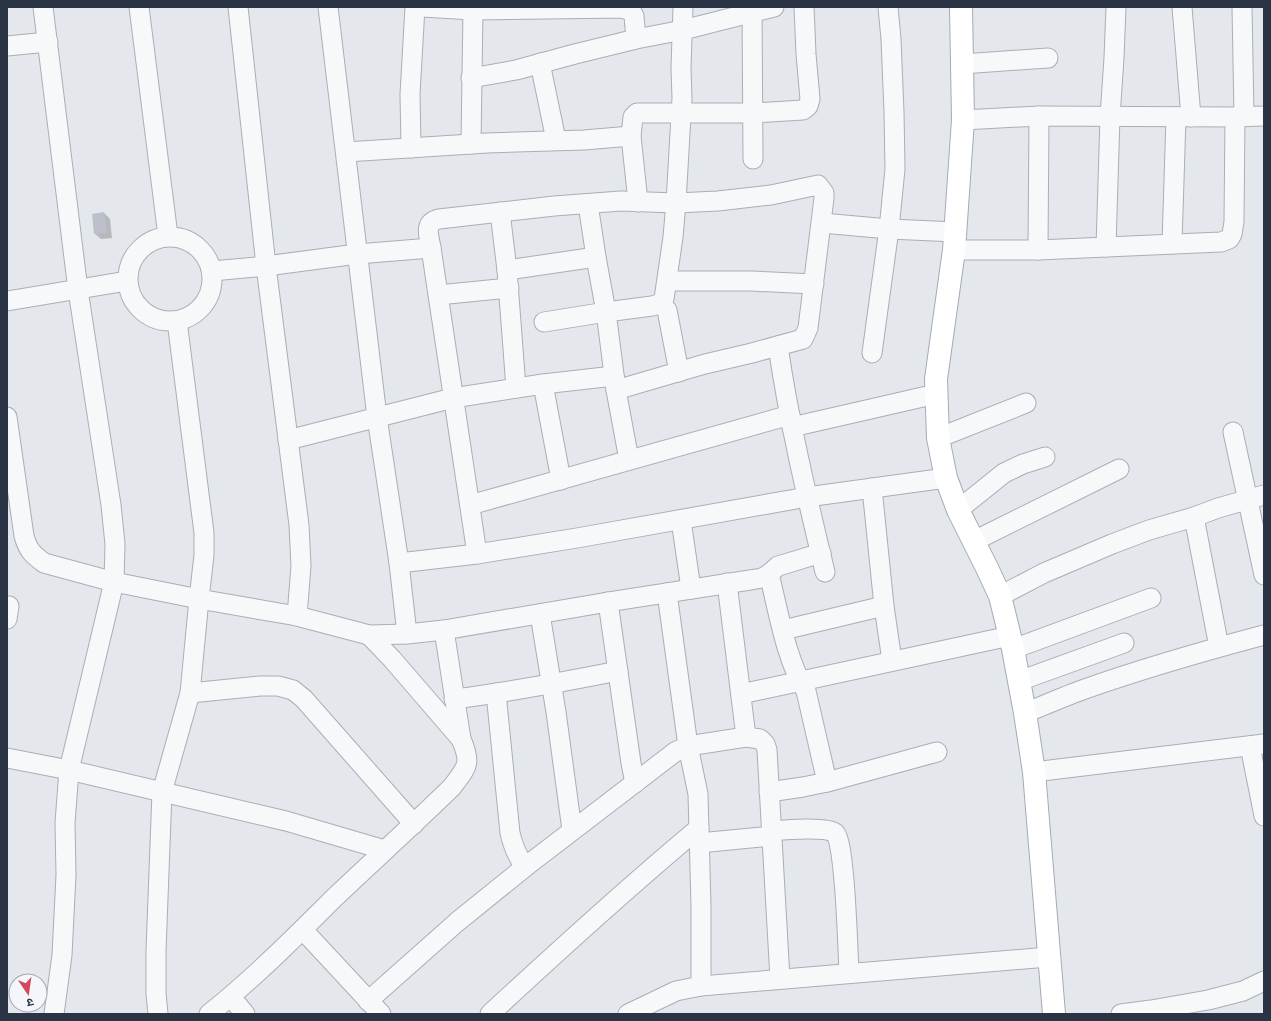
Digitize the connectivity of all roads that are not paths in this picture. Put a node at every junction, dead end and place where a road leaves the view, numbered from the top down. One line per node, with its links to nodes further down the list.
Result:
1 (43, 7): 19 (street)
2 (139, 7): 45 (street)
3 (238, 7): 53 (street)
4 (328, 7): 37 (street)
5 (415, 7): 36 (street)
6 (422, 7): 15 (street)
7 (683, 7): 17 (street)
8 (774, 7): 16 (street)
9 (804, 7): 26 (street)
10 (888, 7): 44 (street)
11 (961, 7): 23 (main road)
12 (1116, 7): 29 (street)
13 (1182, 7): 30 (street)
14 (1242, 7): 31 (street)
15 (472, 10): 18 (street); 24 (street)
16 (752, 10): 17 (street); 26 (street)
17 (683, 30): 18 (street); 25 (street)
18 (636, 39): 22 (street)
19 (48, 42): 20 (street); 59 (street)
20 (7, 46)
21 (1048, 58): 23 (street)
22 (540, 63): 24 (street); 34 (street)
23 (962, 64): 32 (main road)
24 (471, 78): 35 (street)
25 (681, 113): 26 (street); 33 (street); 40 (street)
26 (752, 113): 38 (street)
27 (1039, 116): 29 (street); 32 (street); 50 (street)
28 (1264, 116): 31 (street)
29 (1110, 117): 30 (street); 48 (street)
30 (1184, 117): 31 (street); 47 (street)
31 (1240, 117): 47 (street)
32 (963, 120): 46 (main road)
33 (631, 136): 34 (street); 39 (street)
34 (556, 140): 35 (street)
35 (471, 144): 36 (street)
36 (411, 148): 37 (street)
37 (346, 152): 51 (street)
38 (753, 159)
39 (638, 202): 40 (street); 41 (street)
40 (676, 203): 43 (street); 57 (street)
41 (588, 204): 42 (street); 52 (street)
42 (500, 212): 49 (street); 55 (street)
43 (822, 223): 44 (street); 58 (street)
44 (889, 229): 46 (street); 67 (street)
45 (168, 236): 54 (street); 56 (street)
46 (955, 241): 50 (street); 72 (main road)
47 (1172, 244): 48 (street)
48 (1106, 247): 50 (street)
49 (431, 248): 51 (street); 60 (street)
50 (1038, 250)
51 (357, 254): 53 (street); 76 (street)
52 (596, 257): 55 (street); 63 (street)
53 (266, 266): 54 (street); 80 (street)
54 (212, 271): 64 (street)
55 (508, 279): 60 (street); 71 (street)
56 (127, 281): 59 (street); 64 (street)
57 (667, 281): 58 (street); 63 (street)
58 (814, 284): 66 (street)
59 (78, 290): 61 (street); 100 (street)
60 (438, 295): 73 (street)
61 (7, 301)
62 (667, 310): 68 (street)
63 (606, 312): 65 (street); 69 (street)
64 (177, 321): 106 (street)
65 (544, 322)
66 (778, 346): 68 (street); 77 (street)
67 (872, 353)
68 (679, 372): 69 (street)
69 (615, 383): 70 (street); 82 (street)
70 (543, 384): 71 (street); 85 (street)
71 (516, 388): 73 (street)
72 (936, 394): 77 (street); 79 (main road)
73 (453, 398): 76 (street); 89 (street)
74 (1026, 404): 79 (street)
75 (7, 417): 100 (street)
76 (377, 417): 80 (street); 96 (street)
77 (791, 421): 82 (street); 87 (street)
78 (1233, 432): 88 (street)
79 (938, 438): 84 (main road)
80 (288, 440): 110 (street)
81 (1045, 458): 90 (street)
82 (629, 460): 85 (street)
83 (1119, 469): 93 (street)
84 (946, 478): 86 (street); 90 (main road)
85 (561, 480): 89 (street)
86 (872, 488): 87 (street); 108 (street)
87 (807, 498): 92 (street); 94 (street)
88 (1256, 498): 91 (street); 99 (street)
89 (470, 505): 95 (street)
90 (958, 510): 93 (main road)
91 (1194, 517): 104 (street); 118 (street)
92 (681, 520): 95 (street); 102 (street)
93 (974, 541): 104 (main road)
94 (820, 553): 97 (street); 98 (street)
95 (477, 554): 96 (street)
96 (400, 563): 114 (street)
97 (825, 572)
98 (770, 574): 101 (street); 112 (street)
99 (1264, 575)
100 (114, 582): 106 (street); 135 (street)
101 (727, 583): 102 (street); 126 (street)
102 (690, 589): 103 (street)
103 (667, 593): 107 (street); 132 (street)
104 (1000, 596): 116 (main road)
105 (1151, 598): 116 (street)
106 (199, 599): 110 (street); 124 (street)
107 (608, 602): 109 (street); 120 (street)
108 (884, 606): 112 (street); 119 (street)
109 (540, 614): 111 (street); 123 (street)
110 (298, 616): 113 (street)
111 (444, 630): 114 (street); 127 (street)
112 (783, 630): 121 (street)
113 (369, 634): 114 (street); 130 (street)
114 (407, 634)
115 (1264, 635): 118 (street)
116 (1012, 643): 119 (street); 122 (main road)
117 (1124, 643): 122 (street)
118 (1219, 647): 128 (street)
119 (892, 661): 121 (street)
120 (618, 671): 123 (street); 138 (street)
121 (799, 681): 126 (street); 137 (street)
122 (1019, 681): 128 (main road)
123 (552, 684): 125 (street); 143 (street)
124 (190, 693): 139 (street); 142 (street)
125 (496, 694): 127 (street); 147 (street)
126 (741, 694): 129 (street)
127 (454, 699): 130 (street)
128 (1025, 713): 136 (main road)
129 (746, 737): 132 (street); 140 (street)
130 (461, 740): 142 (street)
131 (1257, 745): 136 (street); 141 (street)
132 (688, 746): 138 (street); 145 (street)
133 (937, 752): 137 (street)
134 (7, 758): 135 (street)
135 (69, 770): 139 (street); 156 (street)
136 (1034, 772): 149 (main road)
137 (827, 782): 140 (street)
138 (635, 783): 143 (street)
139 (162, 792): 146 (street); 157 (street)
140 (769, 792): 144 (street)
141 (1264, 816)
142 (414, 824): 146 (street)
143 (572, 830): 147 (street)
144 (771, 833): 145 (street); 150 (street); 151 (street)
145 (699, 836): 153 (street); 160 (street)
146 (385, 850): 148 (street)
147 (524, 867): 155 (street)
148 (303, 930): 154 (street); 155 (street)
149 (1048, 957): 150 (street); 162 (main road)
150 (850, 973): 151 (street)
151 (780, 979): 153 (street)
152 (1264, 981): 163 (street)
153 (701, 986): 161 (street)
154 (231, 997): 158 (street); 159 (street)
155 (374, 1007)
156 (54, 1014)
157 (158, 1014)
158 (209, 1014)
159 (245, 1014)
160 (490, 1014)
161 (628, 1014)
162 (1054, 1014)
163 (1121, 1014)

